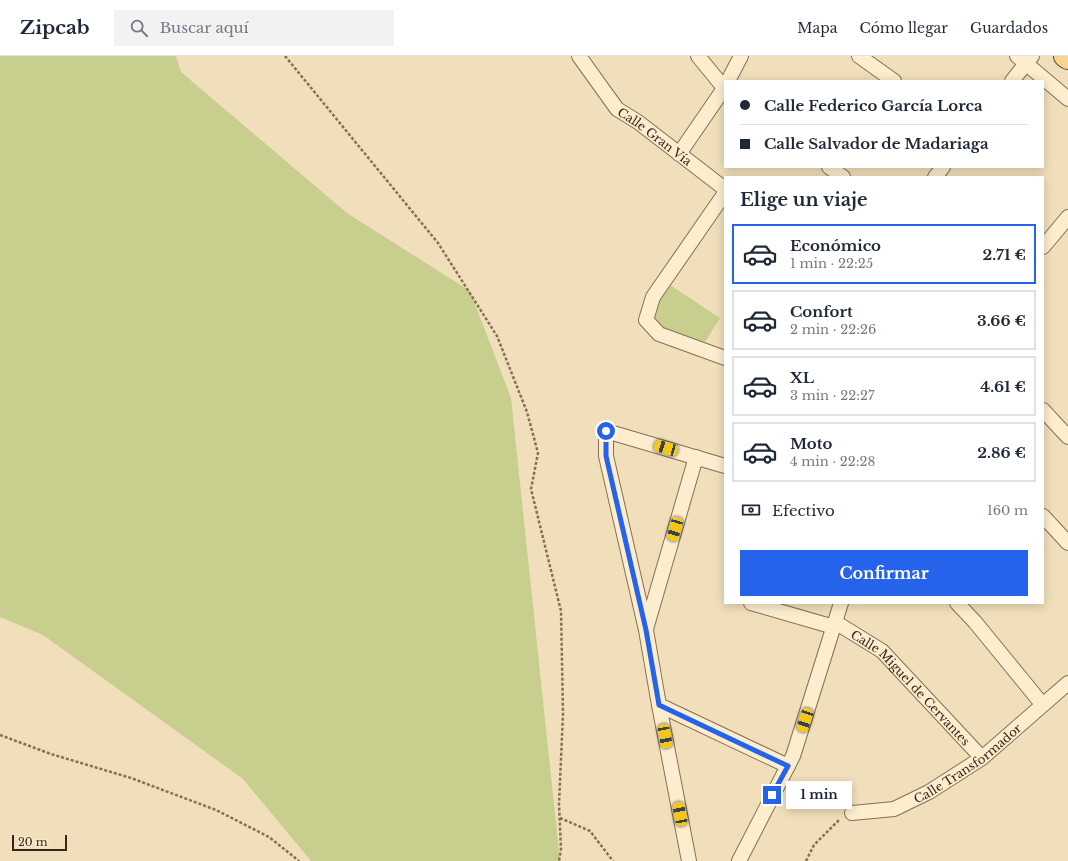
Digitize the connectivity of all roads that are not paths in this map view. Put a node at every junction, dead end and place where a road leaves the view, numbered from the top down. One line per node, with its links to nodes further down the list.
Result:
1 (579, 56): 14 (street, Calle Gran Vía)
2 (698, 56): 11 (street)
3 (741, 56): 8 (street)
4 (859, 56): 9 (street)
5 (1065, 56): 7 (main road)
6 (1025, 58): 10 (street); 13 (street)
7 (1068, 58)
8 (729, 80)
9 (893, 80)
10 (1013, 80)
11 (724, 87)
12 (724, 89): 14 (street)
13 (1068, 98)
14 (679, 154): 19 (street, Calle Gran Vía)
15 (831, 168): 17 (street)
16 (942, 168): 18 (street)
17 (842, 176)
18 (936, 176)
19 (724, 189)
20 (724, 194): 23 (street)
21 (1067, 219): 22 (street)
22 (1044, 246)
23 (724, 358)
24 (1044, 411): 25 (street)
25 (1068, 437)
26 (696, 457): 27 (street); 34 (street); 34 (street)
27 (724, 466)
28 (1044, 517): 29 (street)
29 (1068, 543)
30 (755, 604): 33 (street, Calle Miguel de Cervantes)
31 (841, 604): 33 (street)
32 (958, 604): 36 (street)
33 (835, 624): 38 (street, Calle Miguel de Cervantes); 39 (street)
34 (646, 630): 37 (street)
35 (1068, 683): 36 (street, Calle Transformador)
36 (1042, 704): 38 (street, Calle Transformador)
37 (659, 705): 39 (street); 41 (street)
38 (982, 758): 40 (street, Calle Transformador)
39 (788, 766): 42 (street)
40 (852, 813)
41 (689, 861)
42 (739, 861)

